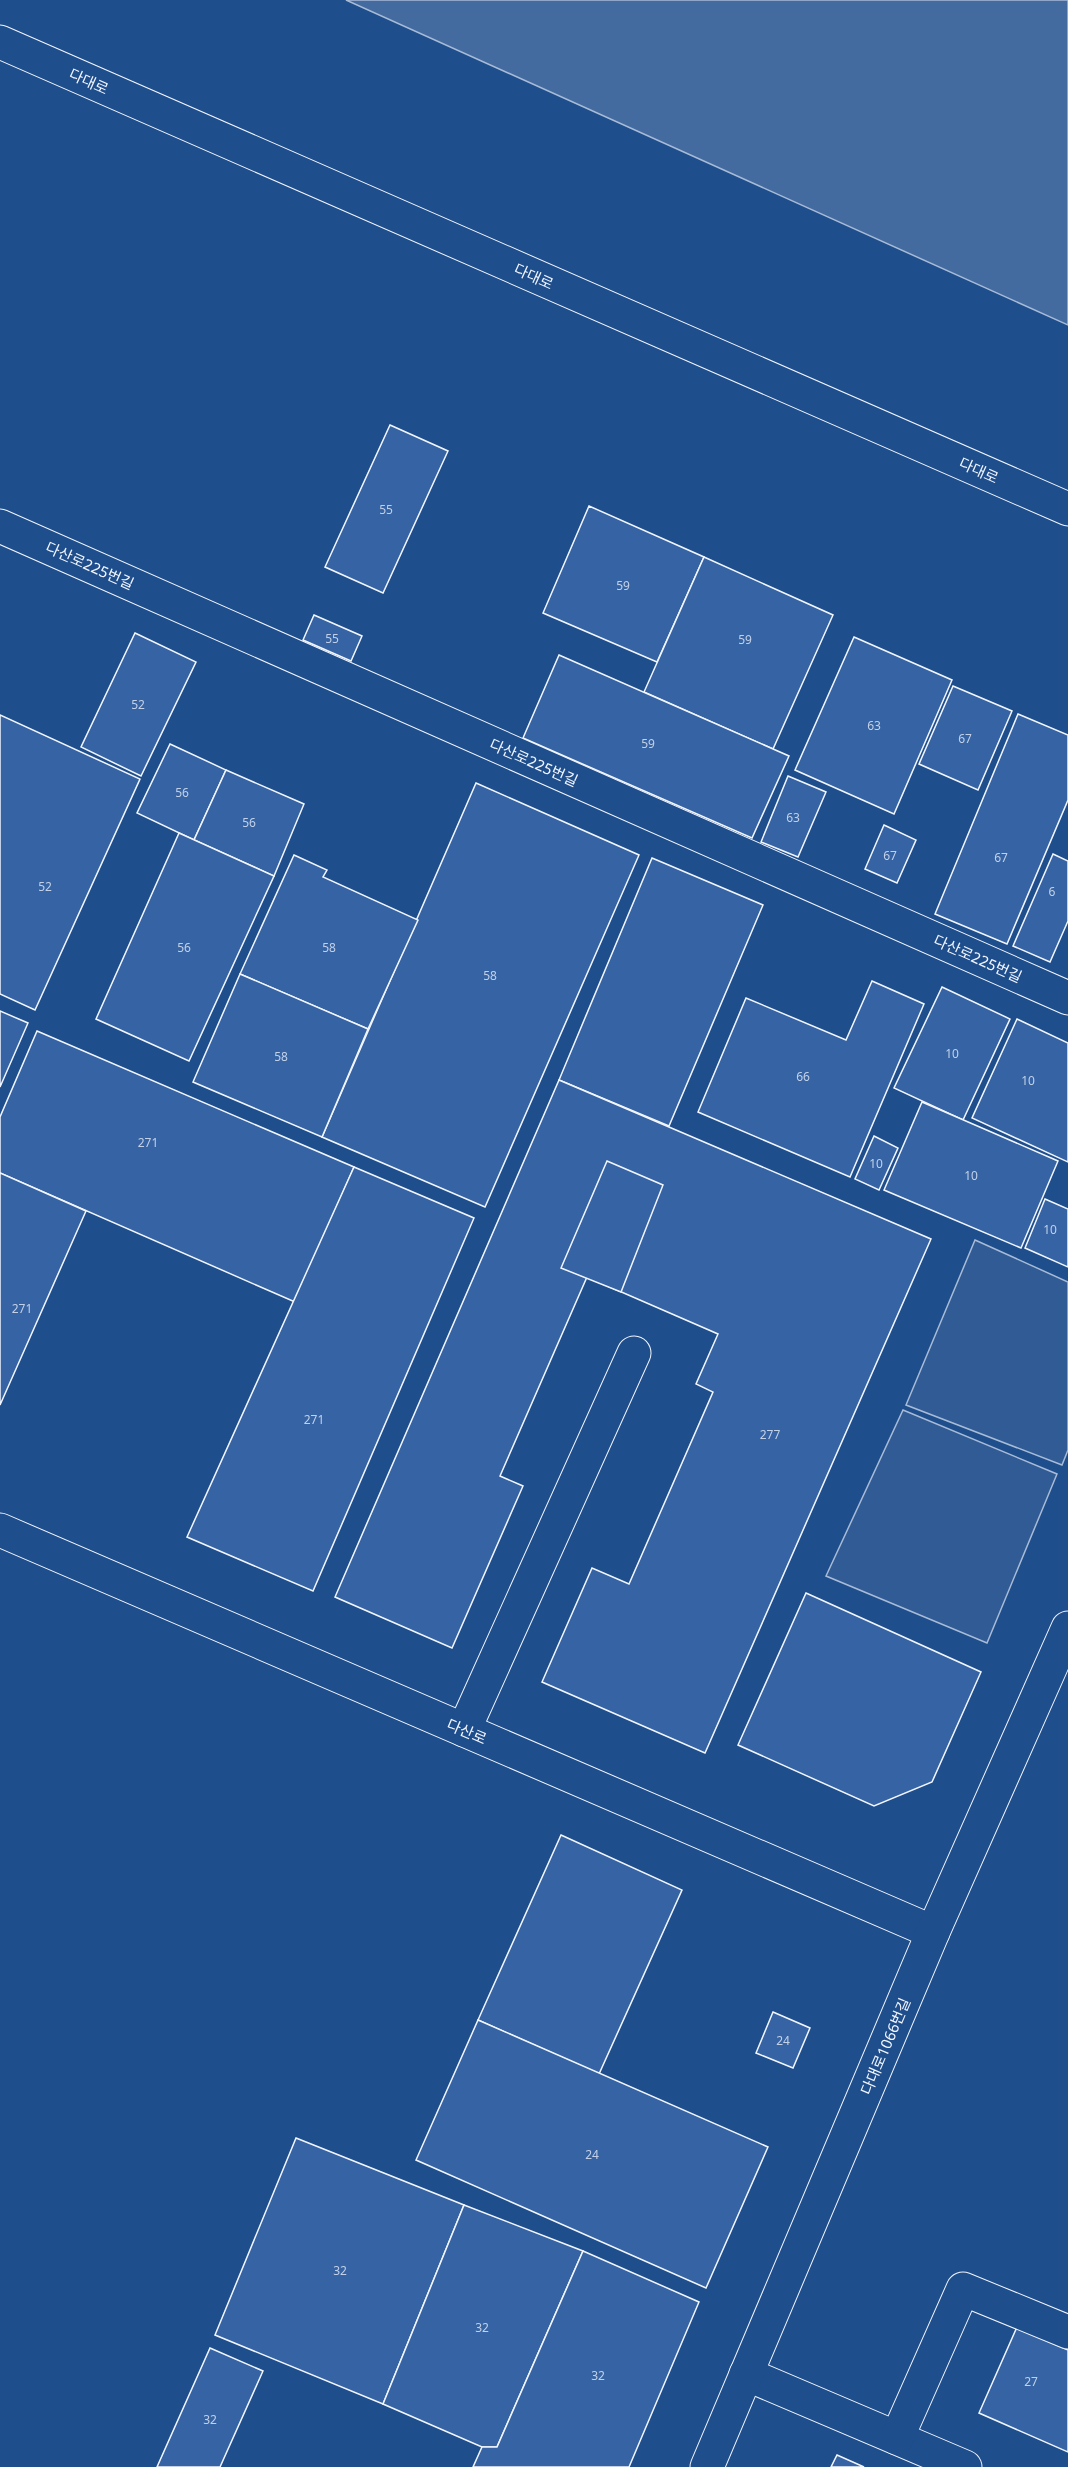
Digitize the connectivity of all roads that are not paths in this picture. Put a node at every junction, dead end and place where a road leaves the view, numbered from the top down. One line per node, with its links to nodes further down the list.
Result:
1 (0, 42): 2 (street, 다대로)
2 (1068, 509)
3 (0, 525): 4 (street, 다산로225번길)
4 (1068, 998)
5 (634, 1353): 8 (street)
6 (0, 1530): 8 (street, 다산로)
7 (1068, 1628): 9 (street, 다대로1066번길)
8 (464, 1730): 9 (street, 다산로)
9 (933, 1932): 11 (street, 다대로1066번길)
10 (1068, 2332): 12 (street)
11 (746, 2374): 12 (street); 13 (street, 다대로1066번길)
12 (897, 2438): 14 (street)
13 (707, 2467)
14 (965, 2467)

